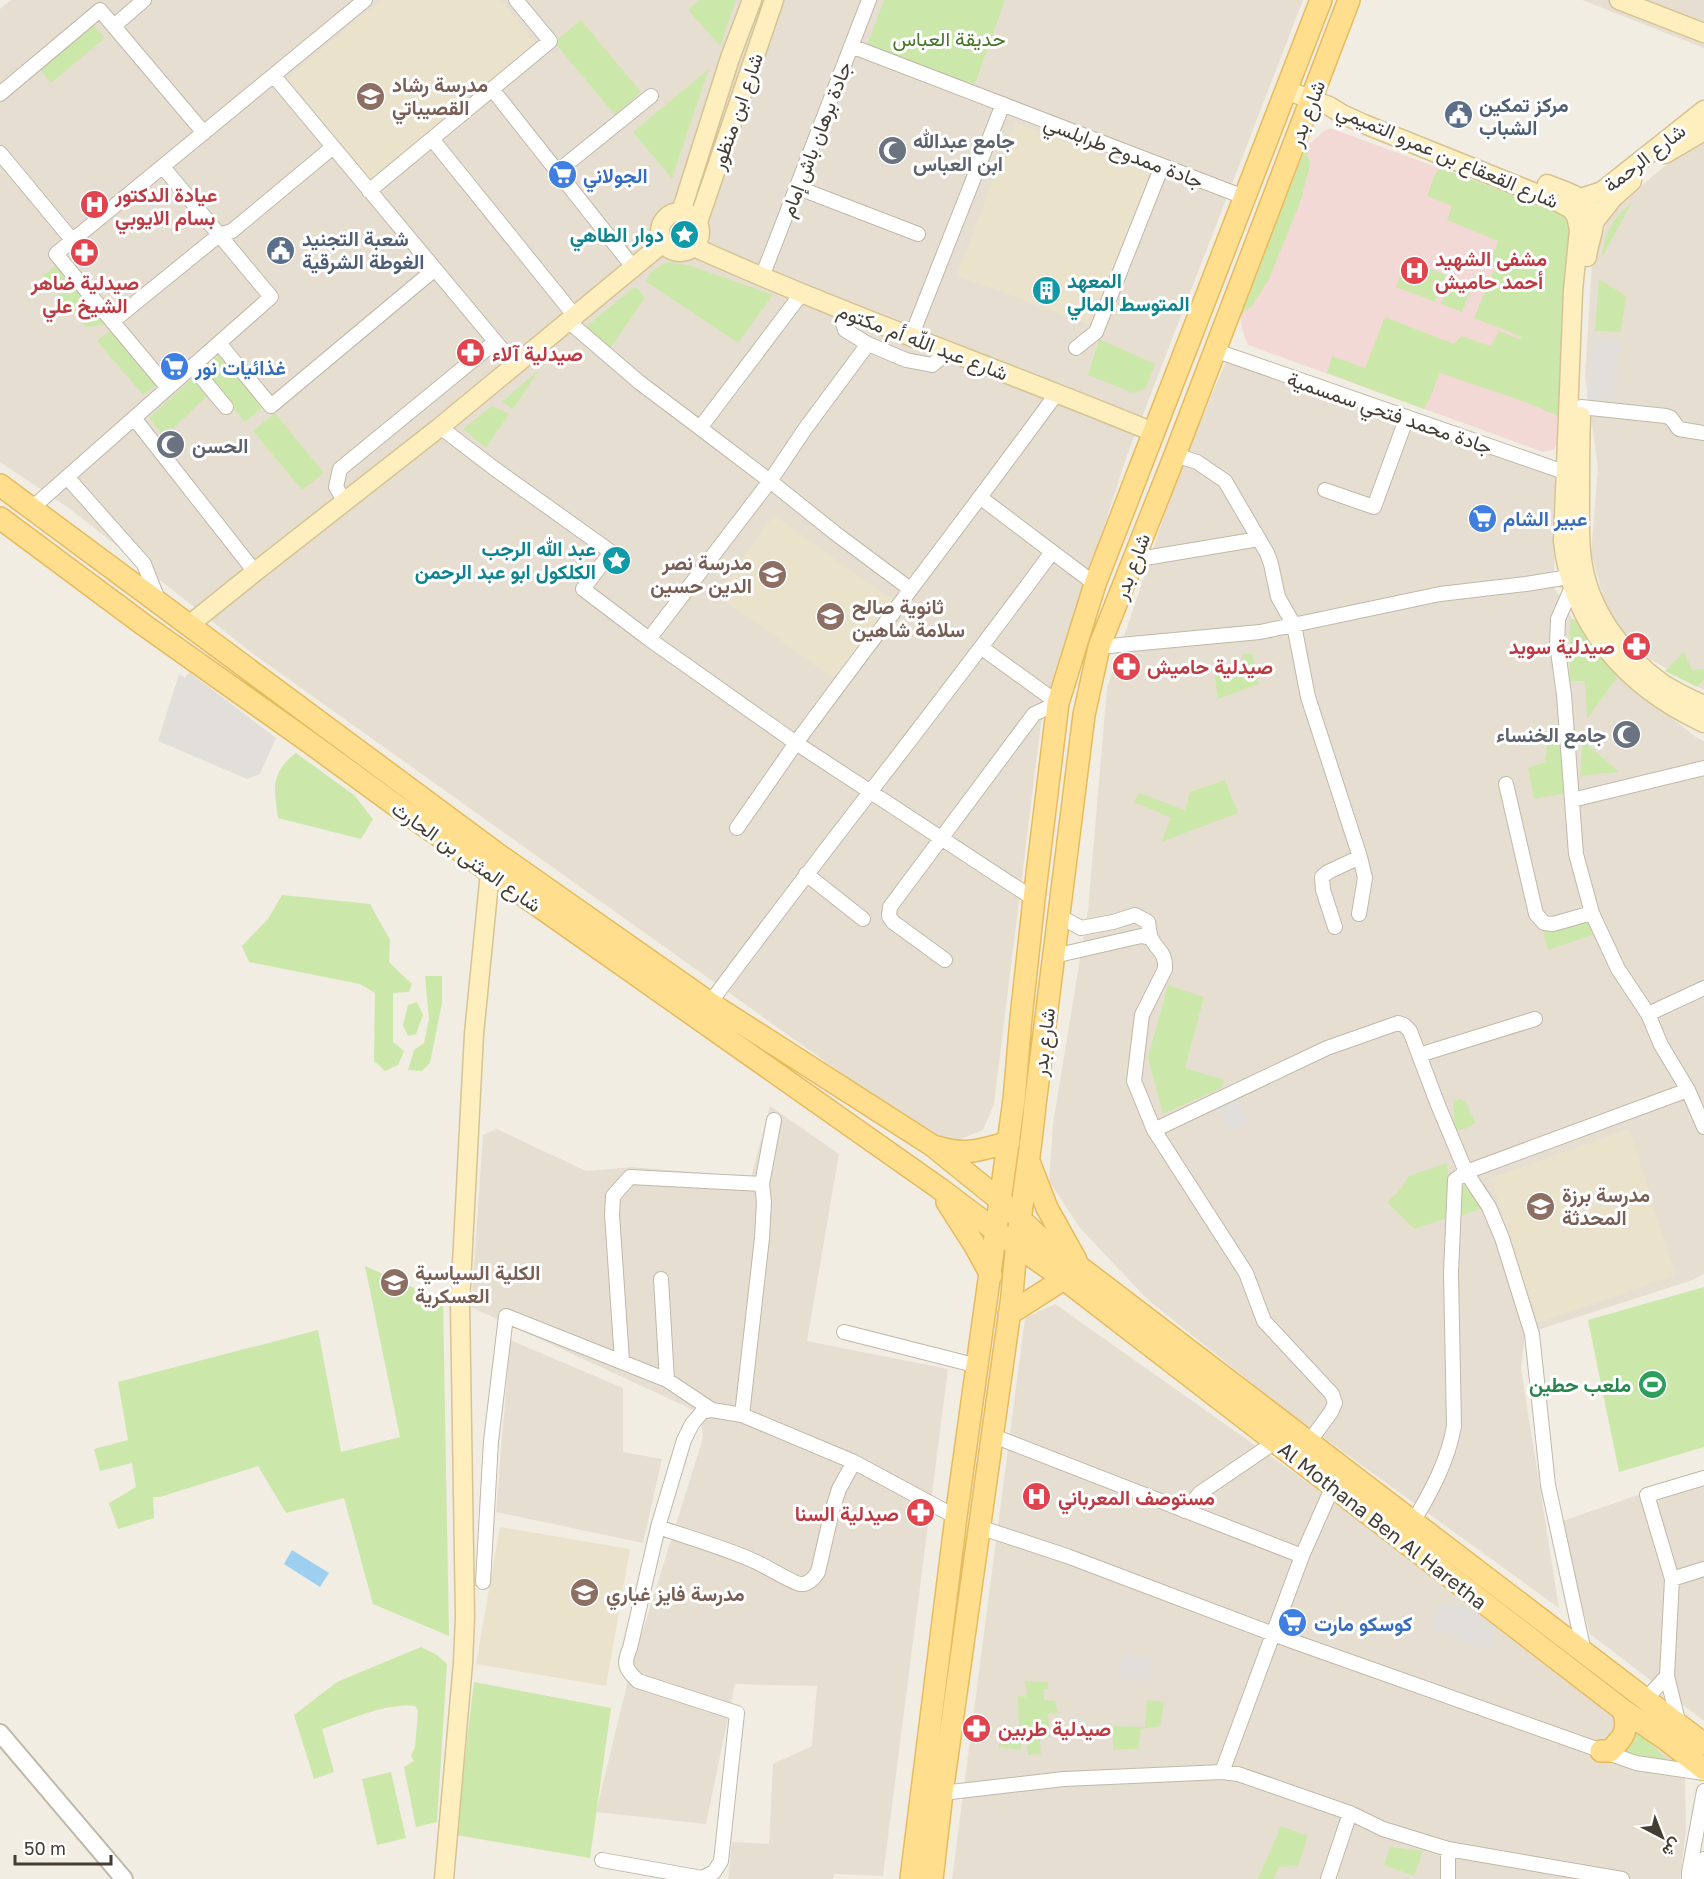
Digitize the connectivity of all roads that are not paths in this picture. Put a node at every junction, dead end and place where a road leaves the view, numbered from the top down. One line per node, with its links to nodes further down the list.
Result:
1 (144, 0): 10 (street)
2 (365, 0): 13 (street)
3 (516, 0): 14 (street)
4 (752, 0): 32 (main road, شارع ابن منظور)
5 (774, 0): 34 (main road, شارع ابن منظور)
6 (869, 0): 12 (street, جادة برهان باش إمام)
7 (1321, 0): 15 (main road, شارع بدر)
8 (1349, 0): 18 (main road, شارع بدر)
9 (1631, 2): 11 (main road)
10 (114, 26): 16 (street); 22 (street)
11 (1704, 33)
12 (851, 46): 19 (street, جادة ممدوح طرابلسي); 29 (street, جادة برهان باش إمام)
13 (273, 76): 22 (street); 24 (street)
14 (492, 89): 23 (street); 28 (street)
15 (1286, 90): 18 (main road, شارع القعقاع بن عمرو التميمي); 31 (main road, شارع بدر)
16 (0, 94)
17 (651, 96): 28 (street)
18 (1320, 102): 33 (main road, شارع القعقاع بن عمرو التميمي); 52 (main road, شارع بدر)
19 (1003, 104): 27 (street, جادة ممدوح طرابلسي); 47 (street)
20 (1704, 110): 33 (main road, شارع الرحمة)
21 (1704, 131): 33 (main road, شارع الرحمة)
22 (204, 133): 26 (street)
23 (432, 139): 30 (street); 45 (street)
24 (333, 147): 30 (street); 36 (street)
25 (0, 153): 37 (street)
26 (163, 166): 36 (street); 37 (street)
27 (1162, 166): 31 (street, جادة ممدوح طرابلسي); 51 (street)
28 (558, 171): 40 (street)
29 (796, 188): 35 (street); 42 (street, جادة برهان باش إمام)
30 (369, 191): 41 (street)
31 (1244, 197): 64 (main road, شارع بدر)
32 (681, 212): 34 (main road); 38 (main road)
33 (1581, 213): 59 (main road); 67 (main road, شارع القعقاع بن عمرو التميمي)
34 (698, 222): 39 (main road)
35 (918, 234)
36 (219, 235): 46 (street); 49 (street)
37 (73, 241): 46 (street)
38 (663, 243): 39 (main road); 40 (main road)
39 (694, 247): 42 (main road, شارع عبد اللّه أم مكتوم)
40 (633, 267): 45 (main road)
41 (435, 269): 48 (street); 49 (street)
42 (762, 277): 43 (main road, شارع عبد اللّه أم مكتوم)
43 (802, 293): 44 (main road, شارع عبد اللّه أم مكتوم); 63 (street)
44 (840, 308): 47 (main road, شارع عبد اللّه أم مكتوم); 50 (street)
45 (571, 318): 54 (main road); 63 (street)
46 (113, 321): 56 (street)
47 (911, 337): 53 (main road, شارع عبد اللّه أم مكتوم)
48 (495, 342): 54 (street); 73 (street)
49 (219, 343): 55 (street)
50 (868, 344): 53 (street); 69 (street)
51 (1076, 348)
52 (1214, 350): 60 (street, جادة محمد فتحي سمسمية); 66 (main road, شارع بدر)
53 (949, 351): 57 (main road, شارع عبد اللّه أم مكتوم)
54 (514, 365): 62 (main road)
55 (192, 366): 56 (street); 58 (street)
56 (168, 388): 61 (street)
57 (1057, 393): 64 (main road, شارع عبد اللّه أم مكتوم); 72 (street)
58 (226, 407)
59 (1581, 407): 65 (street); 90 (main road)
60 (1407, 417): 67 (street, جادة محمد فتحي سمسمية); 71 (street)
61 (134, 418): 68 (street); 79 (street)
62 (440, 427): 73 (main road); 86 (street)
63 (700, 428): 69 (street)
64 (1153, 432): 81 (main road, شارع بدر)
65 (1704, 433)
66 (1175, 455): 76 (street); 78 (main road, شارع بدر)
67 (1567, 473): 80 (main road, شارع القعقاع بن عمرو التميمي)
68 (67, 477): 74 (street); 83 (street)
69 (770, 481): 82 (street); 86 (street)
70 (0, 485): 74 (main road, شارع المثنى بن الحارث)
71 (1325, 490)
72 (981, 498): 77 (street); 82 (street)
73 (345, 502): 79 (main road)
74 (32, 507): 83 (main road, شارع المثنى بن الحارث)
75 (0, 518): 100 (main road, شارع المثنى بن الحارث)
76 (1259, 539): 78 (street); 85 (street)
77 (1052, 552): 81 (street); 88 (street)
78 (1133, 560): 87 (main road, شارع بدر)
79 (255, 572): 84 (main road)
80 (1570, 582): 85 (street); 91 (main road, شارع القعقاع بن عمرو التميمي); 96 (street)
81 (1095, 584): 89 (main road, شارع بدر)
82 (910, 589): 92 (street)
83 (160, 603): 84 (main road, شارع المثنى بن الحارث)
84 (189, 625): 112 (main road, شارع المثنى بن الحارث)
85 (1294, 625): 87 (street); 99 (street)
86 (649, 639): 92 (street)
87 (1099, 647): 105 (main road, شارع بدر)
88 (982, 648): 89 (street); 95 (street)
89 (1058, 703): 98 (street); 102 (main road, شارع بدر)
90 (1704, 705)
91 (1704, 723)
92 (796, 743): 95 (street); 97 (street)
93 (1704, 768): 96 (street)
94 (1506, 784): 103 (street)
95 (870, 794): 98 (street); 101 (street)
96 (1572, 800): 103 (street)
97 (737, 828)
98 (942, 839): 102 (street); 110 (street)
99 (1360, 857): 104 (street); 107 (street)
100 (490, 872): 127 (main road, شارع المثنى بن الحارث); 176 (main road)
101 (806, 874): 106 (street); 112 (street)
102 (1034, 900): 117 (main road, شارع بدر)
103 (1592, 913): 113 (street)
104 (1359, 914)
105 (1059, 916): 108 (street); 109 (main road, شارع بدر)
106 (863, 919)
107 (1335, 927)
108 (1151, 938): 109 (street); 121 (street)
109 (1054, 956): 118 (main road, شارع بدر)
110 (945, 960)
111 (1704, 988): 113 (street)
112 (710, 1003): 123 (main road, شارع المثنى بن الحارث)
113 (1648, 1014): 116 (street)
114 (1535, 1018): 115 (street)
115 (1419, 1055): 121 (street); 125 (street)
116 (1688, 1090): 120 (street); 125 (street)
117 (1014, 1100): 118 (main road); 122 (main road, شارع بدر)
118 (1035, 1105): 124 (main road, شارع بدر)
119 (774, 1120): 126 (street)
120 (1704, 1127)
121 (1154, 1130): 144 (street)
122 (1009, 1142): 123 (main road); 128 (main road, شارع بدر)
123 (933, 1146): 128 (main road)
124 (1029, 1162): 129 (main road, شارع بدر); 132 (main road)
125 (1466, 1172): 150 (street); 158 (street)
126 (762, 1184): 137 (street); 141 (street)
127 (939, 1188): 130 (main road, شارع المثنى بن الحارث); 133 (main road)
128 (1000, 1201): 129 (main road); 130 (main road, شارع بدر)
129 (1020, 1219): 131 (main road, شارع بدر); 132 (main road)
130 (996, 1231): 131 (main road, شارع المثنى بن الحارث); 133 (main road, شارع بدر)
131 (1015, 1244): 132 (main road, شارع المثنى بن الحارث); 135 (main road, شارع بدر)
132 (1072, 1274): 135 (main road); 143 (main road, Al Mothana Ben Al Haretha); 144 (main road)
133 (991, 1275): 138 (main road, شارع بدر)
134 (661, 1279): 139 (street)
135 (1009, 1314): 142 (main road, شارع بدر)
136 (844, 1332): 138 (street)
137 (622, 1361): 139 (street); 156 (street)
138 (978, 1366): 149 (main road, شارع بدر)
139 (667, 1380): 140 (street)
140 (712, 1410): 141 (street); 151 (street)
141 (742, 1414): 145 (street)
142 (991, 1435): 148 (street); 152 (main road, شارع بدر)
143 (1275, 1442): 147 (main road, Al Mothana Ben Al Haretha); 148 (street)
144 (1309, 1442): 150 (main road)
145 (854, 1462): 149 (street); 151 (street)
146 (1704, 1478): 155 (street)
147 (1332, 1486): 153 (street); 161 (main road, Al Mothana Ben Al Haretha)
148 (1185, 1511): 153 (street)
149 (957, 1516): 152 (main road); 177 (main road, شارع بدر)
150 (1413, 1522): 158 (main road)
151 (658, 1527): 173 (street)
152 (979, 1527): 157 (street); 170 (main road, شارع بدر)
153 (1302, 1557): 157 (street)
154 (1704, 1569): 155 (street)
155 (1672, 1579): 159 (street)
156 (483, 1582)
157 (1273, 1634): 165 (street); 167 (street)
158 (1584, 1652): 160 (main road)
159 (1667, 1676): 160 (street); 162 (street)
160 (1646, 1699): 162 (main road)
161 (1623, 1710): 165 (main road); 166 (main road, Al Mothana Ben Al Haretha)
162 (1679, 1725): 164 (main road)
163 (0, 1733): 175 (street)
164 (1704, 1744)
165 (1601, 1751): 168 (street)
166 (1704, 1769)
167 (1222, 1772): 170 (street); 171 (street)
168 (1704, 1773)
169 (1704, 1791): 182 (street)
170 (942, 1792): 178 (main road, شارع بدر)
171 (1350, 1813): 172 (street); 179 (street)
172 (1448, 1849): 180 (street); 181 (street)
173 (602, 1860)
174 (1704, 1861): 183 (street)
175 (124, 1879)
176 (444, 1879)
177 (911, 1879)
178 (932, 1879)
179 (1328, 1879)
180 (1448, 1879)
181 (1622, 1879)
182 (1689, 1879)
183 (1701, 1879)

